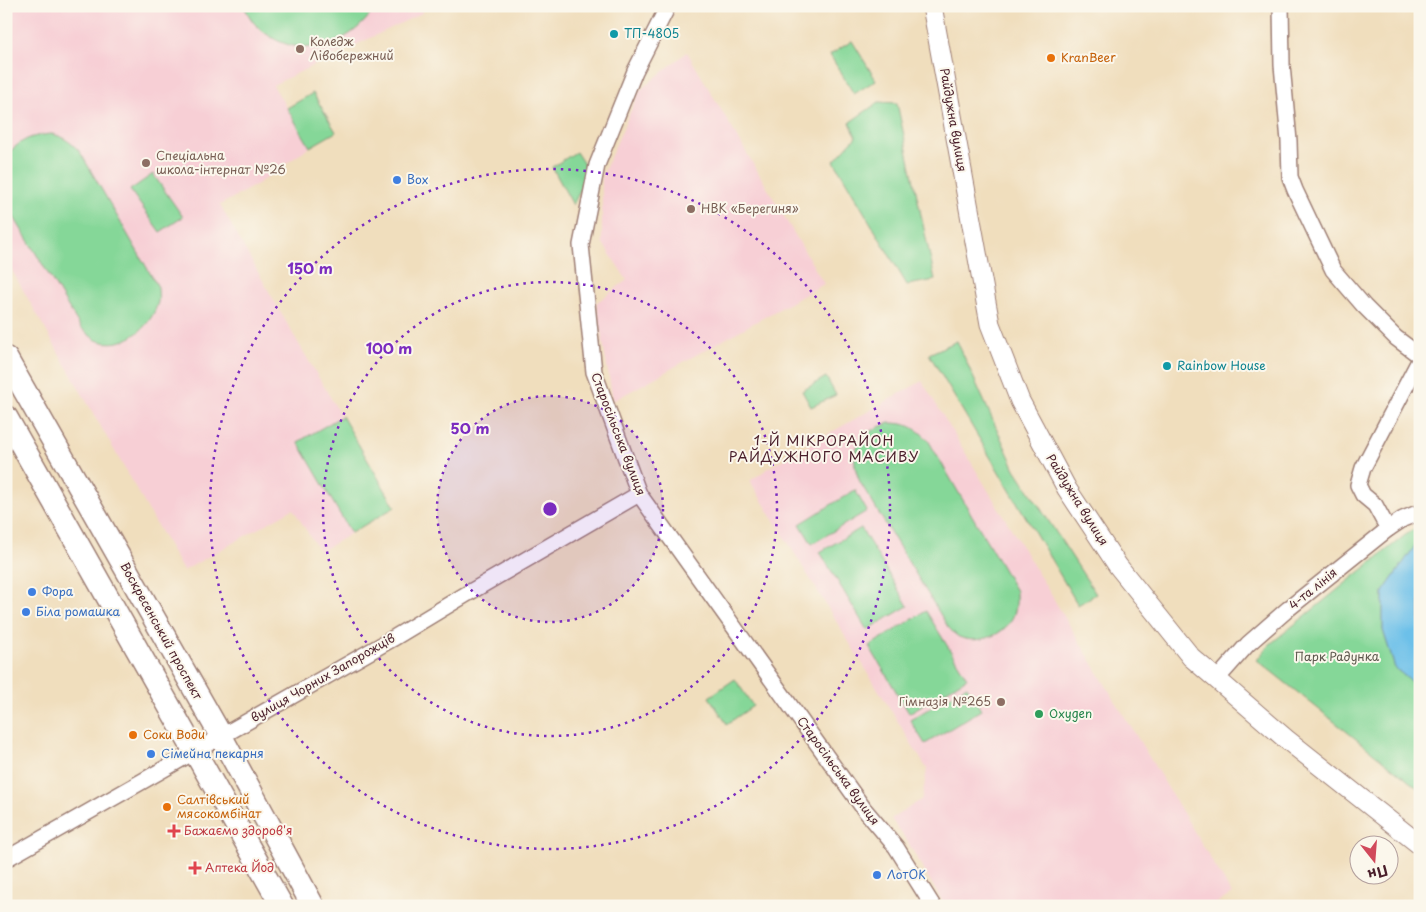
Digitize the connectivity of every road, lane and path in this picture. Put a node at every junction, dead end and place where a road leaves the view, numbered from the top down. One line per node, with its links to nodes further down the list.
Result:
1 (668, 6): 7 (street, Старосільська вулиця)
2 (932, 6): 10 (street, Райдужна вулиця)
3 (1281, 6): 4 (street)
4 (1420, 357): 9 (street)
5 (6, 358): 11 (main road, Воскресенський проспект)
6 (6, 417): 12 (main road)
7 (639, 494): 11 (street, вулиця Чорних Запорожців); 17 (street, Старосільська вулиця)
8 (1420, 512): 9 (street, 4-та лінія)
9 (1388, 529): 10 (street, 4-та лінія)
10 (1217, 679): 13 (street, Райдужна вулиця)
11 (220, 737): 12 (street, вулиця Чорних Запорожців); 16 (main road, Воскресенський проспект)
12 (195, 751): 14 (street, вулиця Чорних Запорожців); 15 (main road)
13 (1420, 846)
14 (6, 859)
15 (282, 906)
16 (312, 906)
17 (933, 906)

